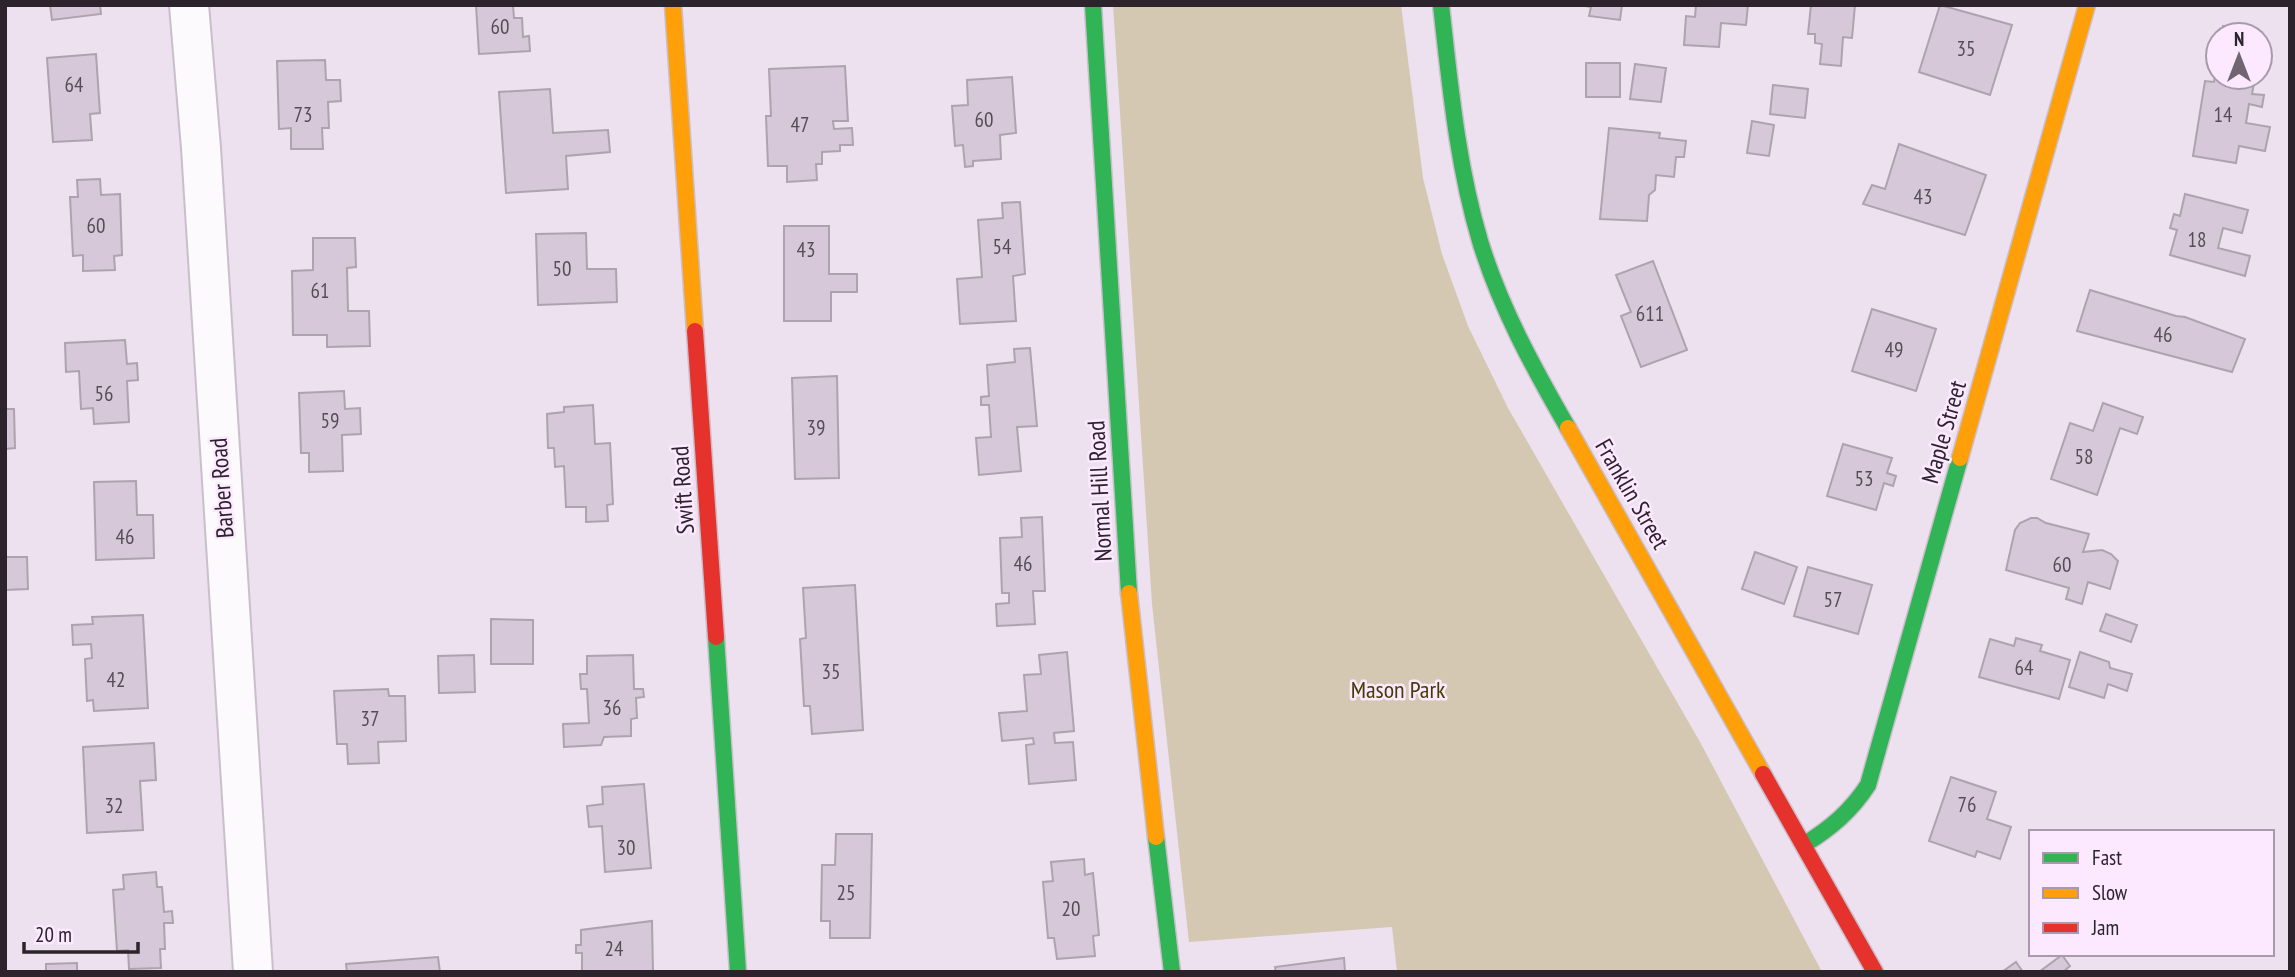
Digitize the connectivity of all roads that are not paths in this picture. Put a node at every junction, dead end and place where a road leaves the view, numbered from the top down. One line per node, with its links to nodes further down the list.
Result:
1 (190, 5): 7 (street, Barber Road)
2 (673, 5): 8 (street, Swift Road)
3 (1093, 5): 9 (street, Normal Hill Road)
4 (1441, 5): 6 (street, Franklin Street)
5 (2087, 5): 6 (street, Maple Street)
6 (1805, 844): 10 (street, Franklin Street)
7 (253, 972)
8 (737, 972)
9 (1172, 972)
10 (1875, 972)

